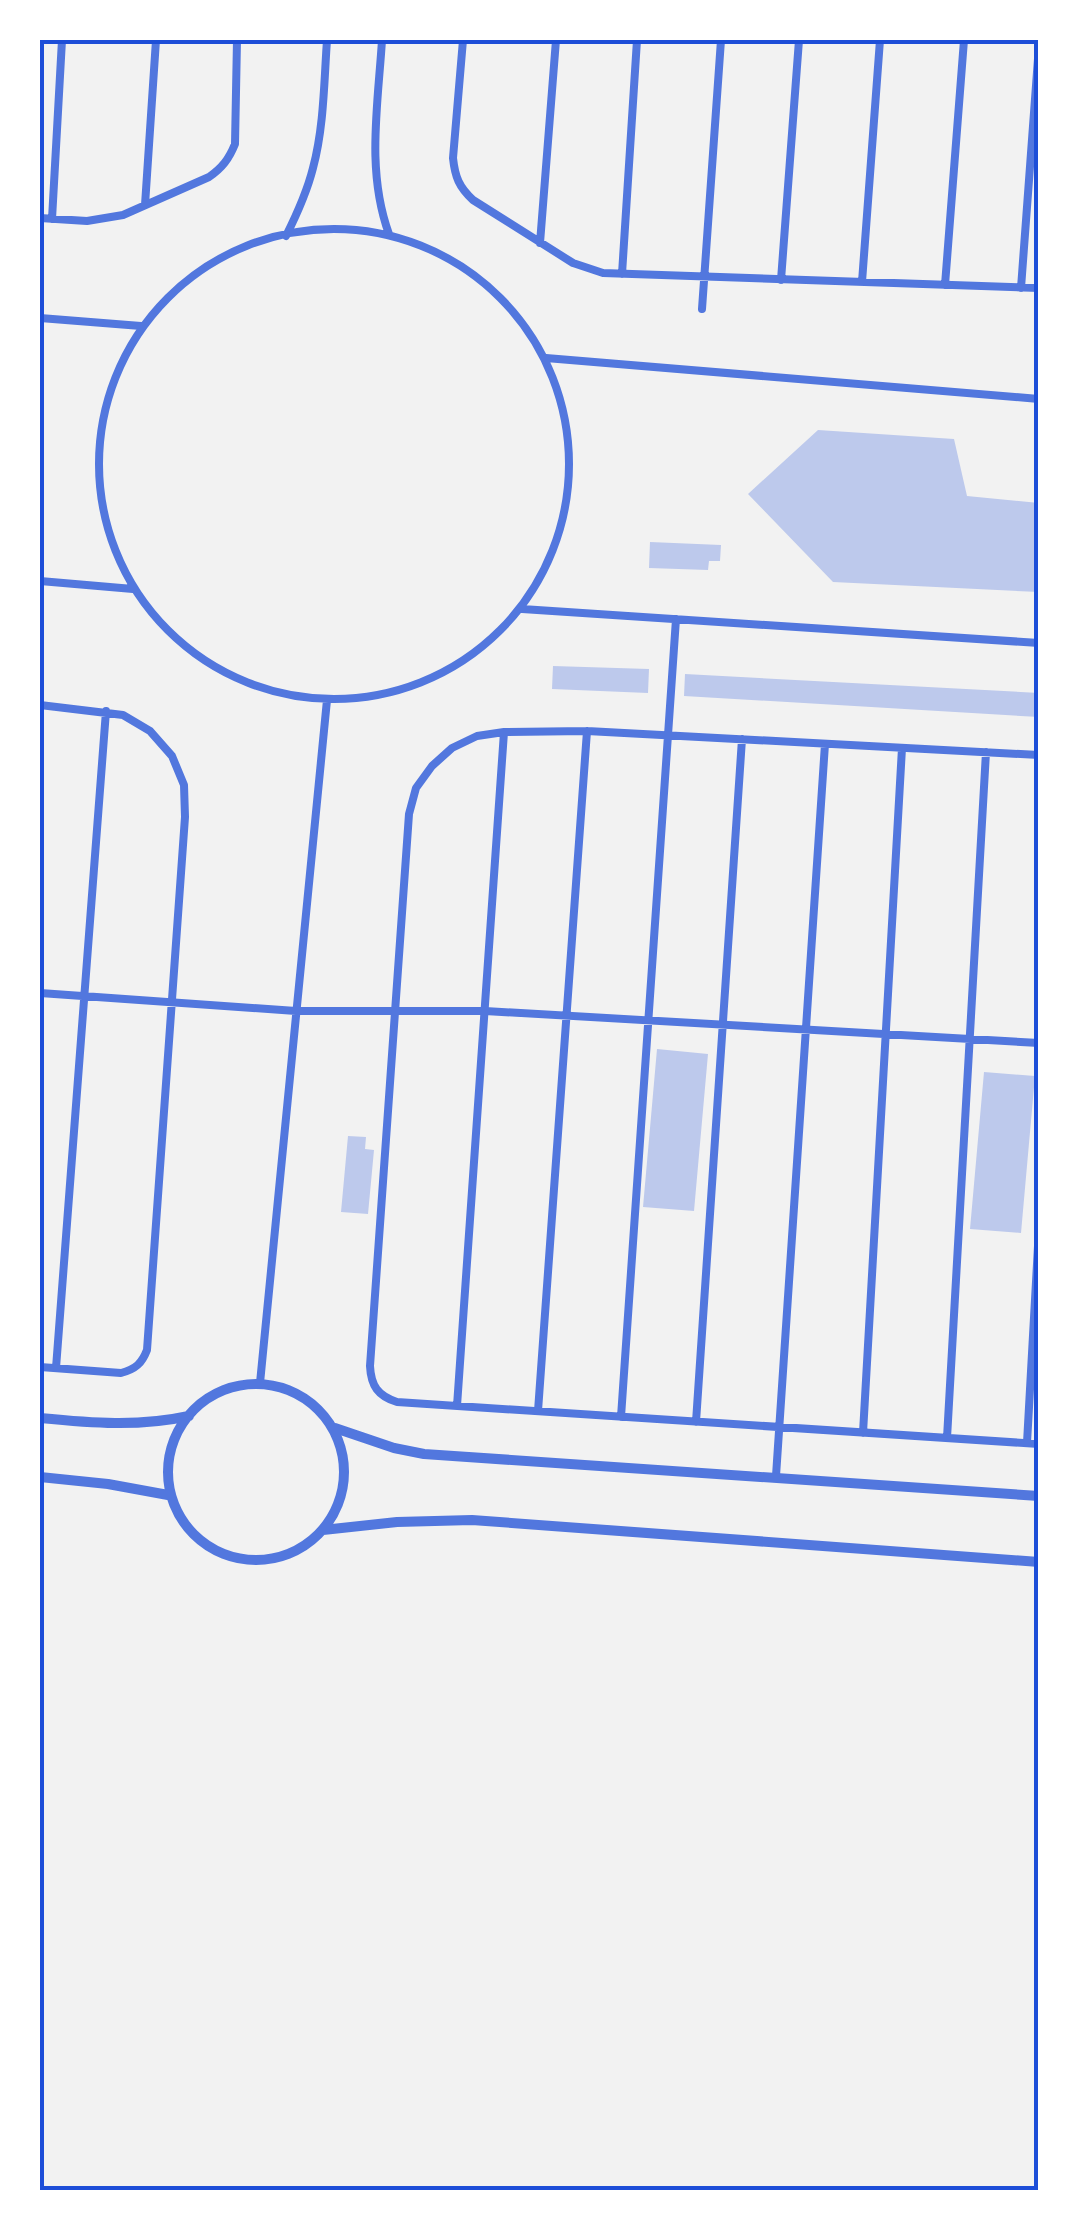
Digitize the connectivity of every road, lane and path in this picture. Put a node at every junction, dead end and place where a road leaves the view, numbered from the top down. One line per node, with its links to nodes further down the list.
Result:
1 (62, 40): 16 (lane)
2 (156, 40): 14 (lane)
3 (236, 40): 14 (lane)
4 (327, 40): 18 (lane)
5 (382, 40): 17 (lane)
6 (463, 40): 19 (lane)
7 (556, 40): 19 (lane)
8 (637, 40): 20 (lane)
9 (720, 40): 21 (lane)
10 (798, 40): 22 (lane)
11 (880, 40): 23 (lane)
12 (964, 40): 24 (lane)
13 (1039, 45): 25 (lane)
14 (145, 205): 16 (lane)
15 (40, 218): 16 (lane)
16 (52, 219)
17 (389, 234): 18 (lane); 30 (lane)
18 (286, 236): 29 (lane)
19 (540, 243): 20 (lane)
20 (622, 274): 21 (lane)
21 (704, 277): 22 (lane); 27 (lane)
22 (781, 280): 23 (lane)
23 (862, 282): 24 (lane)
24 (945, 285): 25 (lane)
25 (1021, 288): 26 (lane)
26 (1039, 288)
27 (702, 309)
28 (40, 318): 29 (lane)
29 (141, 326): 33 (lane)
30 (546, 358): 31 (lane); 34 (lane)
31 (1039, 399)
32 (40, 581): 33 (lane)
33 (133, 589): 37 (lane)
34 (522, 609): 35 (lane); 37 (lane)
35 (676, 619): 36 (lane); 42 (lane)
36 (1039, 643)
37 (326, 700): 51 (lane)
38 (40, 704): 39 (lane)
39 (106, 712): 49 (lane); 50 (lane)
40 (587, 731): 41 (lane); 42 (lane); 54 (lane)
41 (504, 732): 52 (lane); 53 (lane)
42 (668, 735): 43 (lane); 55 (lane)
43 (742, 739): 44 (lane); 56 (lane)
44 (826, 744): 45 (lane); 57 (lane)
45 (902, 748): 46 (lane); 58 (lane)
46 (986, 752): 47 (lane); 59 (lane)
47 (1039, 755)
48 (40, 994): 49 (lane)
49 (84, 996): 50 (lane); 63 (lane)
50 (172, 1004): 51 (lane); 63 (lane)
51 (296, 1010): 53 (lane); 64 (lane)
52 (484, 1011): 53 (lane); 54 (lane); 65 (lane)
53 (395, 1012): 65 (lane)
54 (566, 1016): 55 (lane); 66 (lane)
55 (648, 1021): 56 (lane); 68 (lane)
56 (722, 1025): 57 (lane); 70 (lane)
57 (806, 1030): 58 (lane); 71 (lane)
58 (886, 1034): 59 (lane); 73 (lane)
59 (970, 1039): 60 (lane); 74 (lane)
60 (1039, 1043)
61 (1039, 1228): 75 (lane)
62 (40, 1367): 63 (lane)
63 (56, 1368)
64 (260, 1383): 67 (street); 72 (street)
65 (457, 1406): 66 (lane)
66 (538, 1411): 68 (lane)
67 (190, 1416): 69 (street); 79 (street)
68 (621, 1417): 70 (lane)
69 (40, 1418)
70 (696, 1422): 71 (lane)
71 (778, 1427): 73 (lane); 77 (lane)
72 (336, 1428): 77 (street); 81 (street)
73 (864, 1432): 74 (lane)
74 (947, 1438): 75 (lane)
75 (1027, 1444): 76 (lane)
76 (1039, 1444)
77 (776, 1476): 80 (street)
78 (40, 1477): 79 (street)
79 (168, 1495): 81 (street)
80 (1039, 1496)
81 (323, 1530): 82 (street)
82 (1039, 1562)

